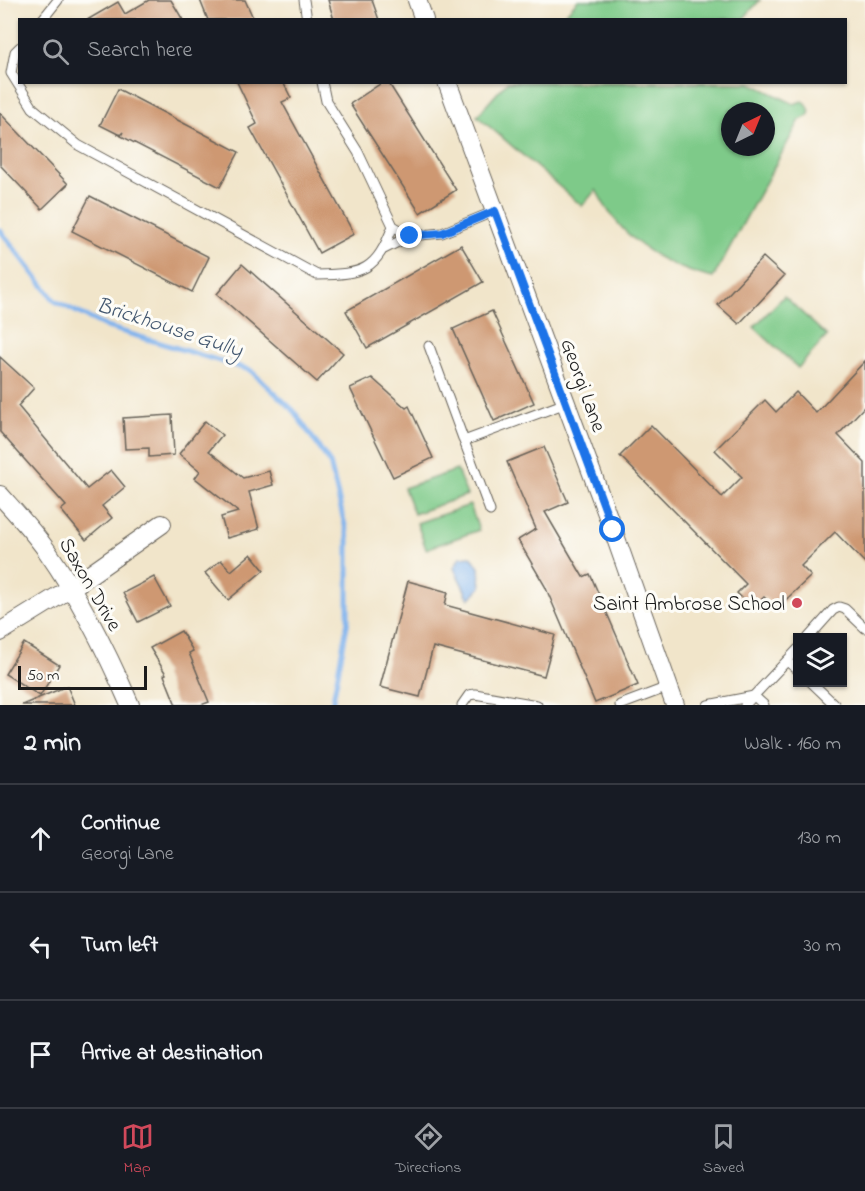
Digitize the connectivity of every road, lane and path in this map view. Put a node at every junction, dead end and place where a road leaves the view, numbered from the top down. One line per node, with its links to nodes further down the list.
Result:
1 (58, 0): 4 (lane)
2 (304, 0): 5 (lane)
3 (417, 0): 6 (street)
4 (44, 18)
5 (307, 18)
6 (423, 18)
7 (18, 49): 13 (lane)
8 (322, 84): 11 (lane)
9 (448, 84): 10 (street, Georgi Lane)
10 (495, 211): 12 (lane); 15 (street, Georgi Lane)
11 (393, 226): 12 (lane); 13 (lane)
12 (410, 236): 13 (lane)
13 (384, 249)
14 (429, 346): 16 (lane)
15 (566, 403): 16 (lane); 27 (street, Georgi Lane)
16 (464, 441): 18 (lane)
17 (0, 495): 20 (street, Saxon Drive)
18 (490, 511)
19 (162, 524): 20 (street)
20 (71, 588): 22 (street); 30 (street, Saxon Drive)
21 (865, 628): 23 (lane)
22 (0, 633)
23 (812, 633)
24 (793, 654): 25 (lane)
25 (787, 661): 26 (lane); 29 (lane)
26 (793, 666)
27 (668, 687): 33 (lane); 34 (street, Georgi Lane)
28 (816, 687): 38 (lane)
29 (754, 696): 35 (lane); 36 (lane); 37 (lane)
30 (130, 705)
31 (462, 705): 32 (lane)
32 (537, 705)
33 (620, 705)
34 (675, 705)
35 (708, 705)
36 (745, 705)
37 (764, 705)
38 (835, 705)

